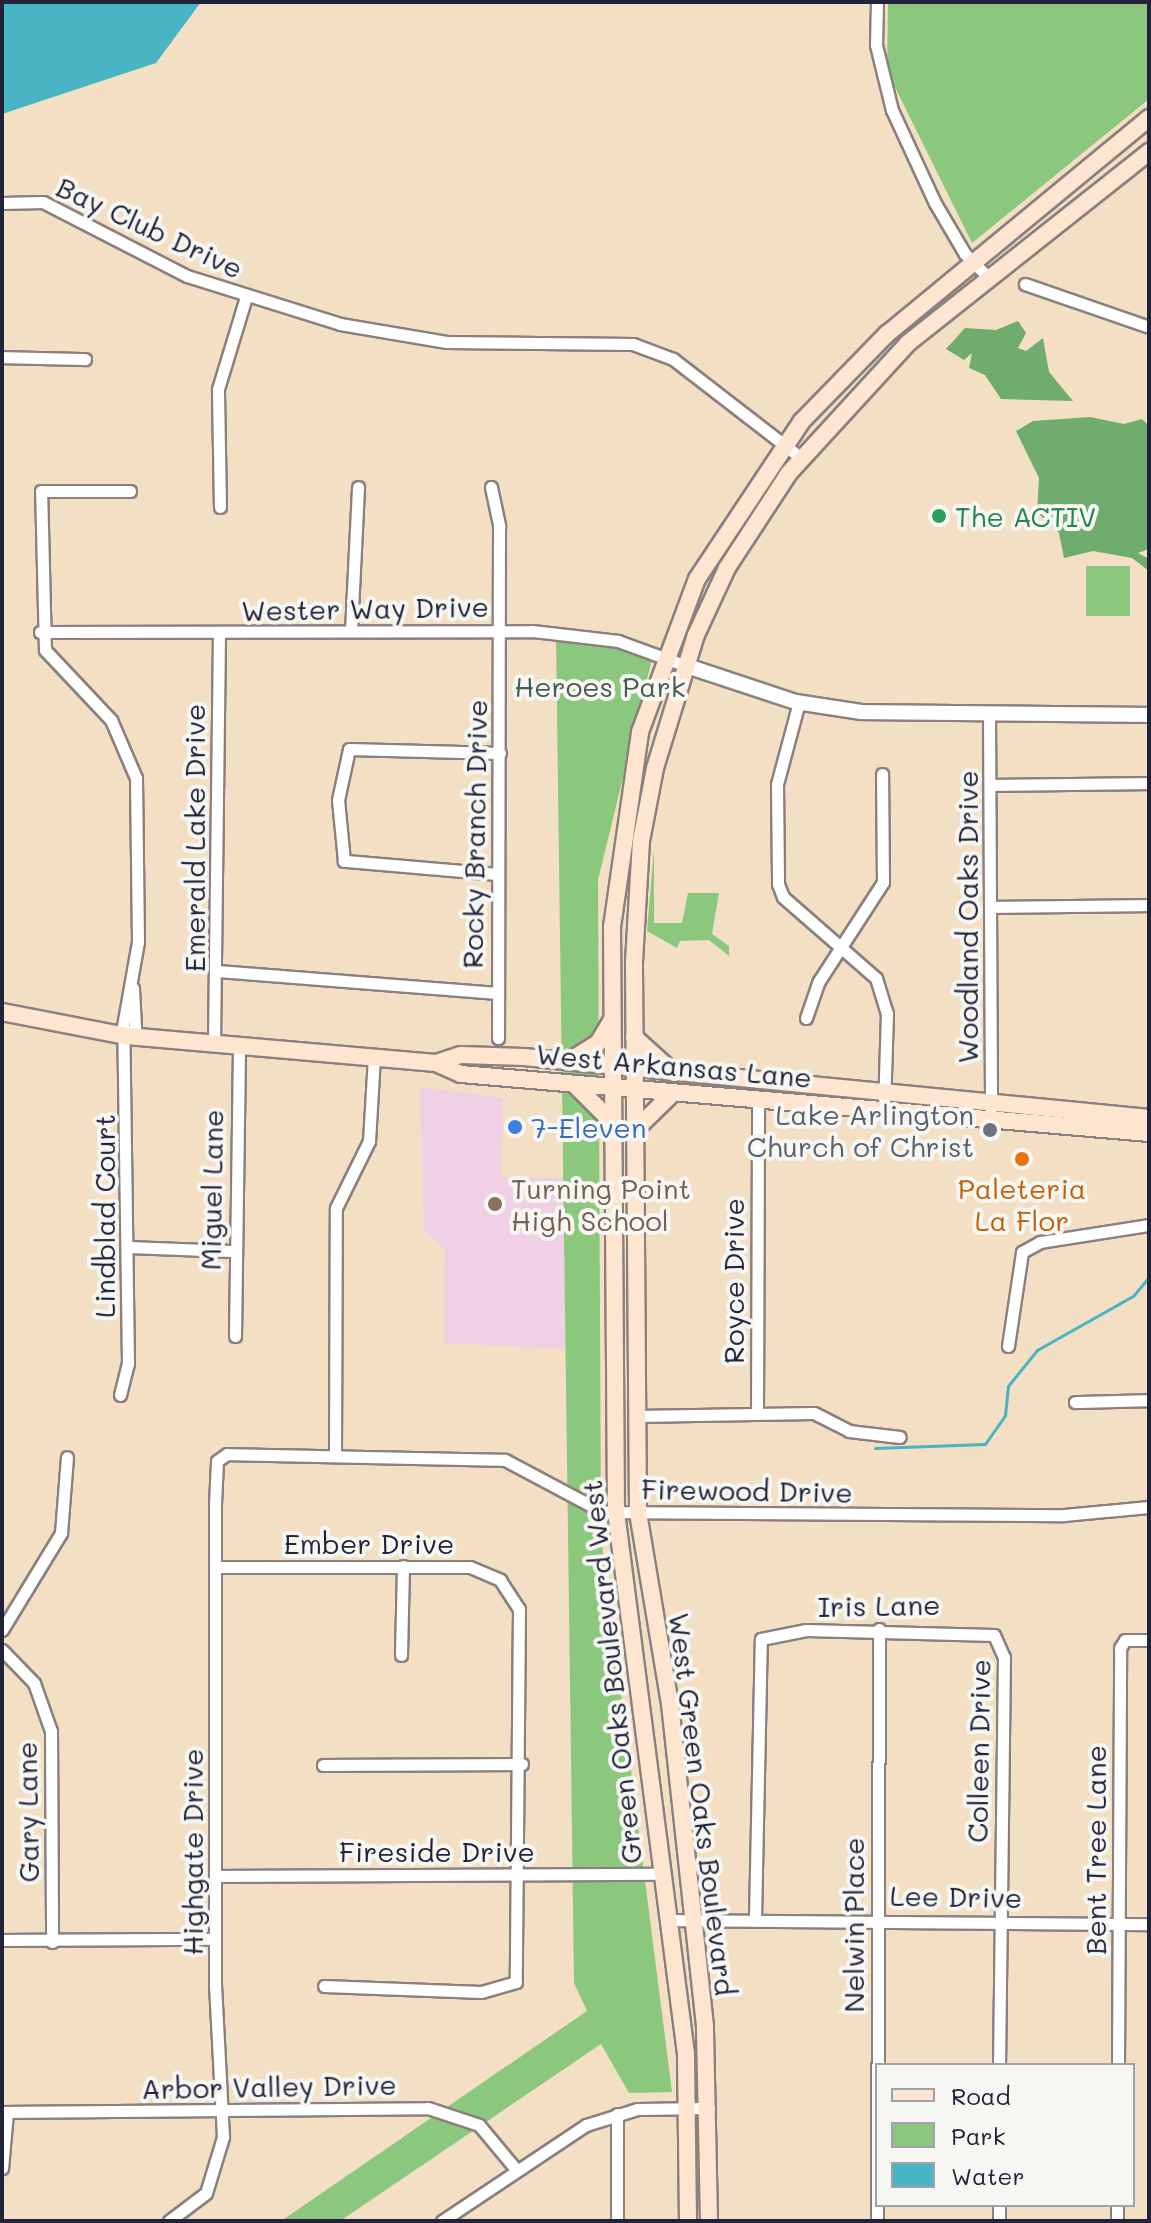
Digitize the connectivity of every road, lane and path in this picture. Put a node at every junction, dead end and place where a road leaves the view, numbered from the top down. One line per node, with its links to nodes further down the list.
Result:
1 (877, 2): 5 (street)
2 (1149, 118): 5 (main road, Green Oaks Boulevard West)
3 (1149, 152): 6 (main road, West Green Oaks Boulevard)
4 (2, 203): 8 (street, Bay Club Drive)
5 (974, 264): 6 (street); 12 (main road, Green Oaks Boulevard West)
6 (989, 278): 13 (main road, West Green Oaks Boulevard)
7 (1025, 284): 9 (street)
8 (246, 297): 12 (street, Bay Club Drive); 17 (street)
9 (1149, 327)
10 (2, 357): 11 (street)
11 (85, 359)
12 (786, 442): 13 (street, Bay Club Drive); 22 (main road, Green Oaks Boulevard West)
13 (801, 458): 23 (main road, West Green Oaks Boulevard)
14 (358, 487): 18 (street)
15 (491, 487): 19 (street, Rocky Branch Drive)
16 (130, 491): 20 (street, Lindblad Court)
17 (220, 507)
18 (351, 631): 19 (street, Wester Way Drive); 21 (street, Wester Way Drive)
19 (499, 631): 22 (street, Wester Way Drive); 27 (street, Rocky Branch Drive)
20 (40, 632): 21 (street, Wester Way Drive); 42 (street, Lindblad Court)
21 (219, 634): 37 (street, Emerald Lake Drive)
22 (663, 656): 23 (street, Wester Way Drive); 31 (main road, Green Oaks Boulevard West)
23 (684, 665): 24 (street); 32 (main road, West Green Oaks Boulevard)
24 (799, 702): 25 (street); 36 (street)
25 (989, 714): 26 (street); 30 (street, Woodland Oaks Drive)
26 (1149, 715)
27 (500, 753): 33 (street, Rocky Branch Drive); 33 (street)
28 (882, 774): 36 (street)
29 (1149, 783): 30 (street)
30 (993, 785): 35 (street, Woodland Oaks Drive)
31 (620, 835): 32 (main road); 41 (main road, Green Oaks Boulevard West)
32 (641, 841): 43 (main road, West Green Oaks Boulevard)
33 (497, 874): 38 (street, Rocky Branch Drive)
34 (1149, 905): 35 (street)
35 (993, 907): 60 (street, Woodland Oaks Drive)
36 (843, 946): 40 (street); 59 (street)
37 (217, 971): 38 (street); 45 (street, Emerald Lake Drive)
38 (495, 993): 44 (street, Rocky Branch Drive)
39 (2, 1012): 42 (main road, West Arkansas Lane)
40 (806, 1018)
41 (613, 1019): 48 (main road); 50 (main road, Green Oaks Boulevard West)
42 (127, 1036): 45 (main road, West Arkansas Lane); 66 (street, Lindblad Court)
43 (634, 1037): 51 (main road, West Green Oaks Boulevard); 52 (main road)
44 (498, 1038)
45 (214, 1043): 46 (main road, West Arkansas Lane)
46 (239, 1045): 47 (main road, West Arkansas Lane); 67 (street, Miguel Lane)
47 (374, 1056): 49 (main road, West Arkansas Lane); 77 (street)
48 (566, 1062): 49 (main road, West Arkansas Lane); 50 (main road, West Arkansas Lane)
49 (436, 1063): 53 (main road, West Arkansas Lane)
50 (613, 1068): 51 (main road, West Arkansas Lane); 54 (main road, Green Oaks Boulevard West)
51 (634, 1071): 52 (main road, West Arkansas Lane); 55 (main road, West Green Oaks Boulevard)
52 (675, 1074): 57 (main road, West Arkansas Lane)
53 (566, 1082): 54 (main road, West Arkansas Lane); 62 (main road)
54 (613, 1086): 55 (main road, West Arkansas Lane); 62 (main road, Green Oaks Boulevard West)
55 (634, 1088): 56 (main road, West Arkansas Lane); 63 (main road, West Green Oaks Boulevard)
56 (673, 1093): 58 (main road, West Arkansas Lane); 63 (main road)
57 (821, 1097): 58 (main road, West Arkansas Lane); 59 (main road, West Arkansas Lane)
58 (758, 1100): 74 (street, Royce Drive)
59 (885, 1102): 60 (main road, West Arkansas Lane)
60 (992, 1111): 61 (main road, West Arkansas Lane); 64 (main road, West Arkansas Lane)
61 (1149, 1118)
62 (613, 1125): 69 (main road, Green Oaks Boulevard West)
63 (634, 1131): 75 (main road, West Green Oaks Boulevard)
64 (1149, 1133)
65 (1149, 1225): 70 (street)
66 (128, 1247): 67 (street); 71 (street, Lindblad Court)
67 (232, 1251): 68 (street, Miguel Lane)
68 (235, 1336)
69 (611, 1338): 75 (main road); 81 (main road, Green Oaks Boulevard West)
70 (1008, 1346)
71 (120, 1395)
72 (1149, 1400): 73 (street)
73 (1075, 1402)
74 (757, 1414): 75 (street); 76 (street)
75 (636, 1416): 82 (main road, West Green Oaks Boulevard)
76 (900, 1437)
77 (335, 1452): 79 (street, Firewood Drive); 81 (street, Firewood Drive)
78 (67, 1457): 86 (street)
79 (217, 1461): 84 (street, Highgate Drive)
80 (1149, 1507): 82 (street, Firewood Drive)
81 (616, 1512): 82 (street, Firewood Drive); 93 (main road, Green Oaks Boulevard West)
82 (638, 1513): 96 (main road, West Green Oaks Boulevard)
83 (403, 1566): 84 (street, Ember Drive); 90 (street); 91 (street, Ember Drive)
84 (216, 1567): 95 (street, Highgate Drive)
85 (879, 1629): 87 (street, Iris Lane); 97 (street, Iris Lane); 98 (street, Nelwin Place)
86 (2, 1630)
87 (994, 1635): 99 (street, Colleen Drive)
88 (1149, 1640): 102 (street, Bent Tree Lane)
89 (2, 1650): 105 (street, Gary Lane)
90 (401, 1655)
91 (522, 1764): 92 (street); 94 (street)
92 (323, 1765)
93 (659, 1874): 94 (street, Fireside Drive); 100 (main road, Green Oaks Boulevard West)
94 (521, 1875): 95 (street, Fireside Drive); 106 (street)
95 (216, 1876): 103 (street, Highgate Drive)
96 (691, 1917): 97 (street, Lee Drive); 100 (street, Lee Drive); 111 (main road, West Green Oaks Boulevard)
97 (755, 1918): 98 (street, Lee Drive)
98 (877, 1918): 99 (street, Lee Drive); 107 (street, Nelwin Place)
99 (999, 1919): 102 (street, Lee Drive); 108 (street, Colleen Drive)
100 (667, 1920): 110 (main road, Green Oaks Boulevard West)
101 (1149, 1924): 102 (street, Lee Drive)
102 (1118, 1925): 109 (street, Bent Tree Lane)
103 (215, 1939): 105 (street); 112 (street, Highgate Drive)
104 (2, 1940): 105 (street)
105 (52, 1942)
106 (324, 1986)
107 (877, 2063)
108 (999, 2063)
109 (1118, 2063)
110 (687, 2107): 111 (street); 114 (street); 120 (main road, Green Oaks Boulevard West)
111 (709, 2108): 121 (main road, West Green Oaks Boulevard)
112 (223, 2111): 113 (street, Arbor Valley Drive); 115 (street, Arbor Valley Drive); 117 (street, Highgate Drive)
113 (4, 2112): 116 (street)
114 (617, 2114): 115 (street); 119 (street)
115 (514, 2167): 118 (street)
116 (2, 2168)
117 (169, 2221)
118 (442, 2221)
119 (617, 2221)
120 (688, 2221)
121 (709, 2221)

